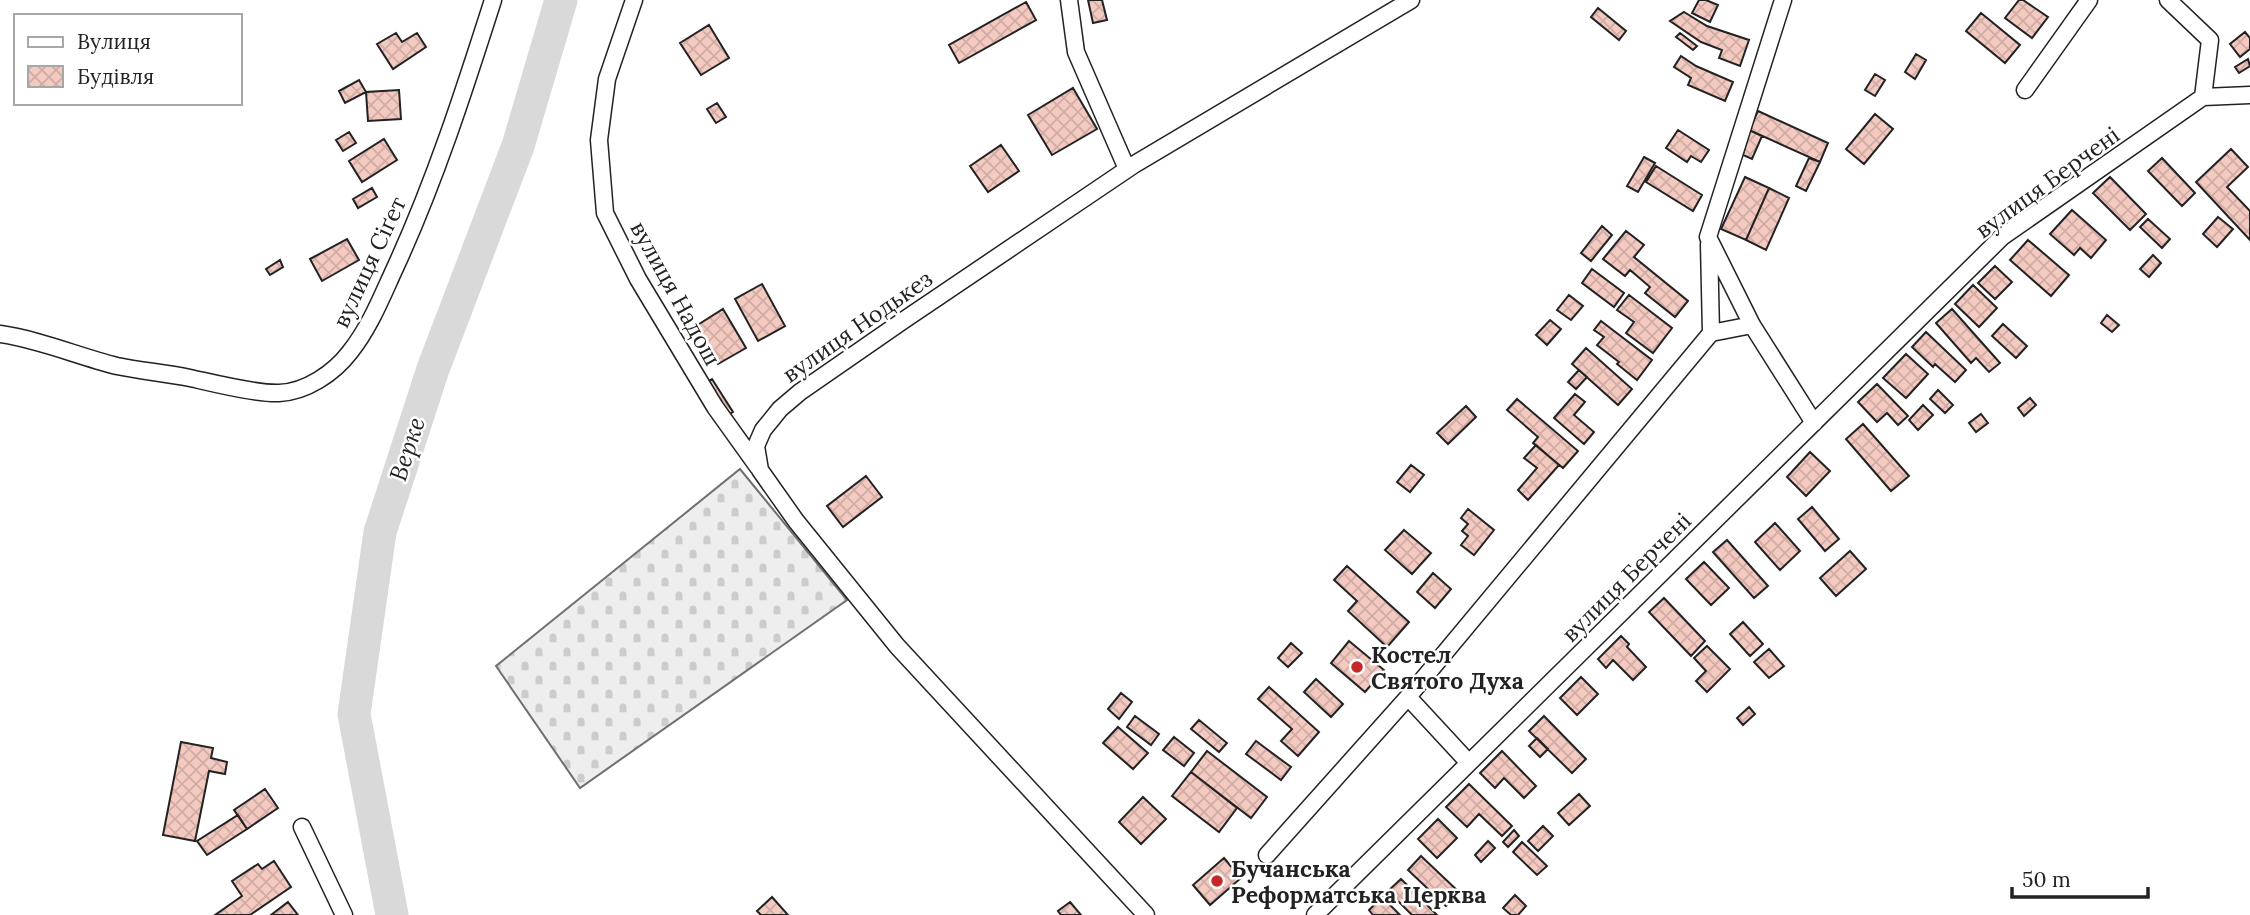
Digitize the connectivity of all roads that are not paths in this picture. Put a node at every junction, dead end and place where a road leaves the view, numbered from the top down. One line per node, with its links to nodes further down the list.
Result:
1 (493, 0): 15 (street, вулиця Сіґет)
2 (634, 0): 17 (street, вулиця Надош)
3 (1069, 0): 11 (street)
4 (1411, 0): 11 (street, вулиця Нодькез)
5 (1783, 0): 12 (street)
6 (2089, 0): 8 (street)
7 (2168, 0): 10 (street)
8 (2025, 90)
9 (2250, 95): 10 (street)
10 (2203, 97): 16 (street, вулиця Берчені)
11 (1127, 169): 17 (street, вулиця Нодькез)
12 (1708, 237): 13 (street); 14 (street)
13 (1752, 325): 14 (street); 16 (street)
14 (1711, 333): 18 (street)
15 (0, 334)
16 (1814, 423): 19 (street, вулиця Берчені)
17 (760, 470): 23 (street)
18 (1408, 697): 19 (street); 21 (street)
19 (1469, 764): 24 (street, вулиця Берчені)
20 (302, 827): 22 (street)
21 (1267, 855)
22 (344, 915)
23 (1146, 915)
24 (1315, 915)

